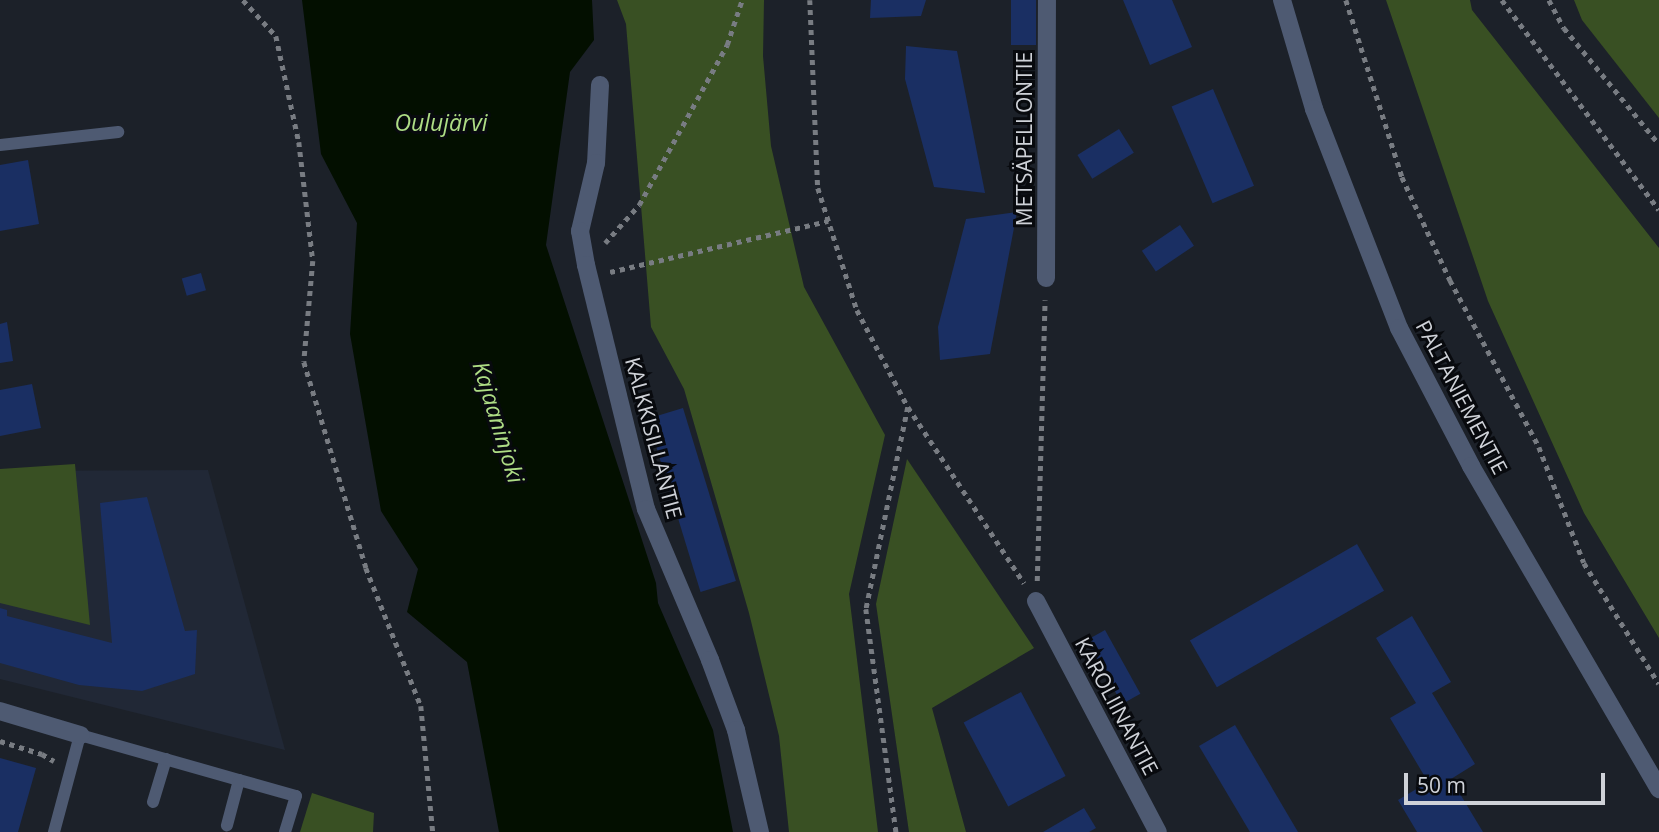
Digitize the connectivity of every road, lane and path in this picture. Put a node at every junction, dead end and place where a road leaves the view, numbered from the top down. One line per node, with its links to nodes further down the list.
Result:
1 (243, 0): 31 (path)
2 (742, 0): 15 (path)
3 (810, 0): 14 (path)
4 (1048, 0): 16 (street, METSÄPELLONTIE)
5 (1282, 0): 26 (street, PALTANIEMENTIE)
6 (1346, 0): 19 (path)
7 (1502, 0): 13 (path)
8 (1549, 0): 11 (path)
9 (600, 85): 15 (street, KALKKISILLANTIE)
10 (118, 132): 12 (lane)
11 (1659, 144)
12 (0, 145)
13 (1659, 210)
14 (828, 221): 15 (path); 17 (path)
15 (587, 271): 32 (street, KALKKISILLANTIE)
16 (1046, 278): 18 (path)
17 (908, 407): 18 (path); 33 (path)
18 (1036, 601): 34 (street, KAROLIINANTIE)
19 (1659, 684)
20 (0, 711): 21 (street)
21 (80, 735): 23 (lane); 29 (lane)
22 (0, 741): 24 (path)
23 (166, 760): 25 (lane); 27 (lane)
24 (57, 769)
25 (239, 780): 28 (lane); 30 (lane)
26 (1659, 789)
27 (153, 802)
28 (227, 825)
29 (54, 832)
30 (285, 832)
31 (433, 832)
32 (760, 832)
33 (896, 832)
34 (1157, 832)

